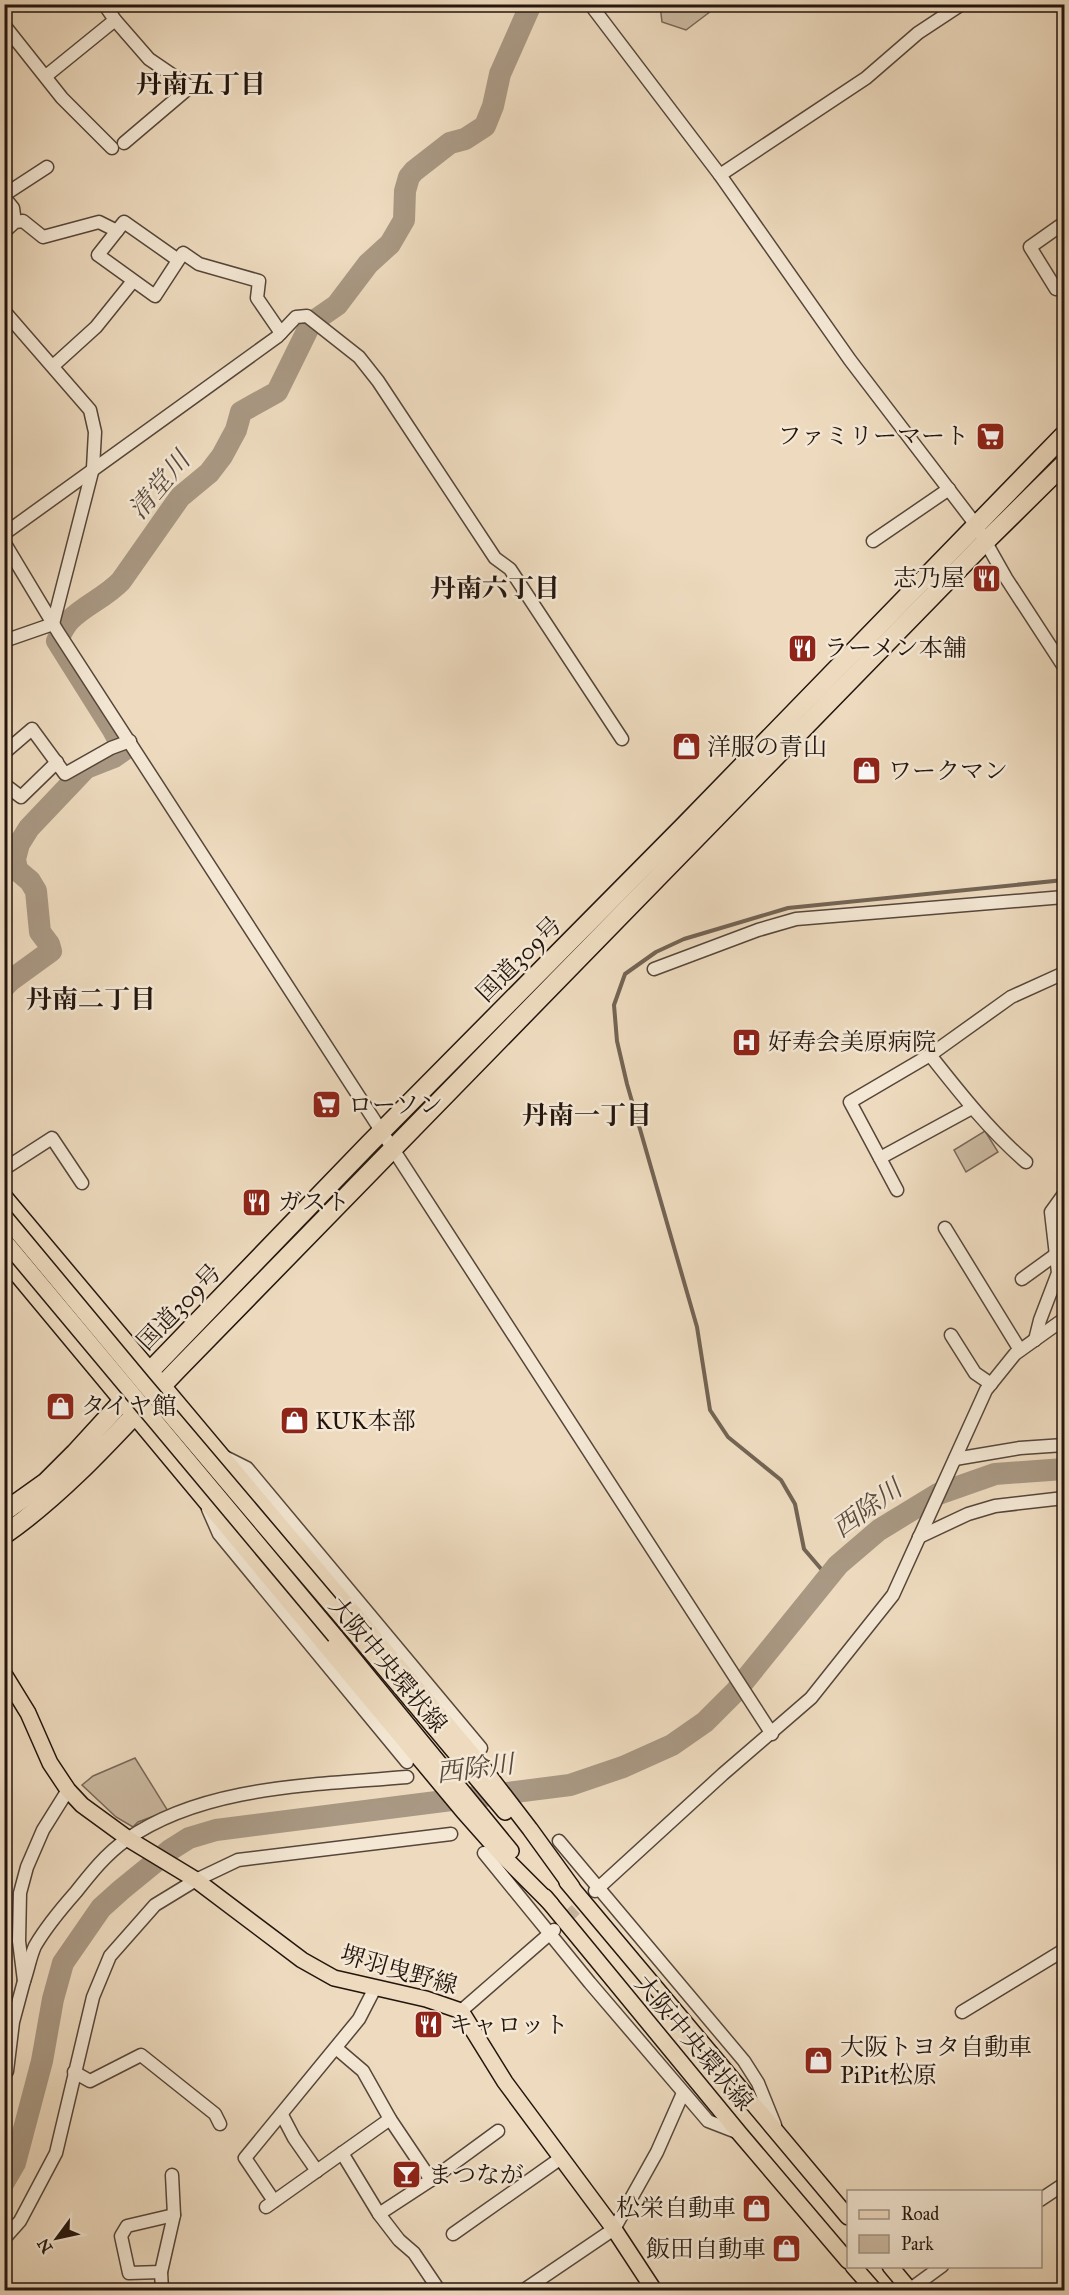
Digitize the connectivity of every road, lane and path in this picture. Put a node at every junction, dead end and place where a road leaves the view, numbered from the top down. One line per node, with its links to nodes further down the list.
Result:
1 (104, 4): 4 (street)
2 (590, 4): 8 (street)
3 (962, 4): 8 (street)
4 (115, 20): 6 (street); 6 (street)
5 (4, 26): 6 (street)
6 (46, 76)
7 (47, 167): 9 (street)
8 (720, 175): 23 (street)
9 (4, 196): 10 (street)
10 (15, 222): 12 (street); 13 (street)
11 (1062, 229): 16 (street)
12 (117, 231): 14 (street); 15 (street)
13 (4, 232)
14 (178, 260): 15 (street); 18 (street)
15 (133, 281): 19 (street)
16 (1065, 283)
17 (4, 311): 19 (street)
18 (280, 333): 22 (street); 32 (street)
19 (53, 366): 22 (street)
20 (1065, 435): 24 (highway, 国道309号)
21 (1065, 464): 28 (highway, 国道309号)
22 (93, 468): 25 (street); 29 (street)
23 (949, 489): 24 (street); 26 (street)
24 (976, 525): 28 (street); 42 (highway, 国道309号)
25 (4, 534)
26 (873, 541)
27 (4, 542): 29 (street)
28 (985, 542): 31 (street); 43 (highway, 国道309号)
29 (58, 631): 30 (street); 33 (street)
30 (4, 641)
31 (1065, 667)
32 (622, 739)
33 (128, 742): 35 (street); 42 (street)
34 (4, 753): 35 (street)
35 (57, 762): 36 (street)
36 (4, 784)
37 (1065, 897): 38 (street)
38 (654, 969)
39 (1065, 973): 40 (street)
40 (930, 1055): 41 (street); 44 (street)
41 (972, 1108): 44 (street); 45 (street)
42 (382, 1131): 43 (street); 61 (highway, 国道309号)
43 (393, 1150): 63 (highway, 国道309号); 74 (street)
44 (880, 1158): 48 (street)
45 (1026, 1162)
46 (4, 1169): 47 (street)
47 (82, 1183)
48 (897, 1190)
49 (1065, 1194): 54 (street)
50 (4, 1196): 61 (main road)
51 (4, 1216): 77 (main road, 大阪中央環状線, bridge)
52 (945, 1228): 60 (street)
53 (4, 1240): 79 (main road, 大阪中央環状線, bridge)
54 (1055, 1255): 56 (street); 59 (street)
55 (4, 1259): 64 (main road)
56 (1022, 1279)
57 (1065, 1319): 59 (street)
58 (951, 1335): 62 (street)
59 (1035, 1340): 60 (street)
60 (1020, 1350): 62 (street)
61 (151, 1370): 63 (main road); 64 (highway, 国道309号)
62 (991, 1384): 67 (street)
63 (163, 1385): 64 (highway, 国道309号); 66 (main road)
64 (128, 1409): 69 (main road); 70 (highway, 国道309号); 72 (highway, 国道309号)
65 (1065, 1444): 67 (street)
66 (221, 1455): 75 (street); 77 (main road)
67 (954, 1461): 71 (street)
68 (1065, 1498): 71 (street)
69 (205, 1500): 76 (street); 79 (main road)
70 (4, 1512)
71 (922, 1532): 74 (street)
72 (4, 1535)
73 (4, 1674): 80 (main road, 堺羽曳野線)
74 (772, 1734): 86 (street)
75 (481, 1748)
76 (406, 1762)
77 (480, 1773): 101 (main road, 大阪中央環状線)
78 (407, 1777): 82 (street)
79 (445, 1779): 102 (main road, 大阪中央環状線)
80 (68, 1790): 82 (main road, 堺羽曳野線); 89 (street)
81 (451, 1834): 85 (street)
82 (132, 1841): 85 (main road, 堺羽曳野線); 89 (street)
83 (559, 1841): 86 (street)
84 (484, 1853): 87 (street)
85 (193, 1878): 90 (main road, 堺羽曳野線); 95 (street)
86 (598, 1890): 101 (street)
87 (551, 1932): 91 (street); 96 (street)
88 (1065, 1950): 92 (street)
89 (24, 1981): 94 (street)
90 (375, 1988): 91 (main road, 堺羽曳野線); 93 (street)
91 (461, 2011): 104 (main road, 堺羽曳野線)
92 (962, 2013)
93 (336, 2048): 97 (street); 98 (street)
94 (4, 2072)
95 (74, 2072): 99 (street); 115 (street)
96 (683, 2093): 102 (street); 113 (street)
97 (282, 2115): 105 (street); 105 (street)
98 (390, 2119): 103 (street); 107 (street)
99 (220, 2124)
100 (498, 2131): 107 (street)
101 (777, 2132): 112 (main road, 大阪中央環状線)
102 (740, 2134): 116 (main road, 大阪中央環状線)
103 (342, 2153): 105 (street); 110 (street)
104 (561, 2158): 113 (main road, 堺羽曳野線); 114 (street)
105 (317, 2171)
106 (172, 2175): 111 (street)
107 (431, 2180): 110 (street)
108 (1065, 2184): 109 (street)
109 (1042, 2199)
110 (380, 2214): 122 (street)
111 (174, 2215): 120 (street); 120 (street)
112 (847, 2215)
113 (614, 2229): 123 (street); 124 (main road, 堺羽曳野線)
114 (453, 2234)
115 (4, 2239)
116 (847, 2259)
117 (855, 2268): 125 (main road)
118 (892, 2268): 126 (main road)
119 (939, 2268): 126 (street)
120 (161, 2272): 121 (street)
121 (162, 2290)
122 (439, 2290)
123 (524, 2290)
124 (654, 2290)
125 (874, 2290)
126 (910, 2290)

